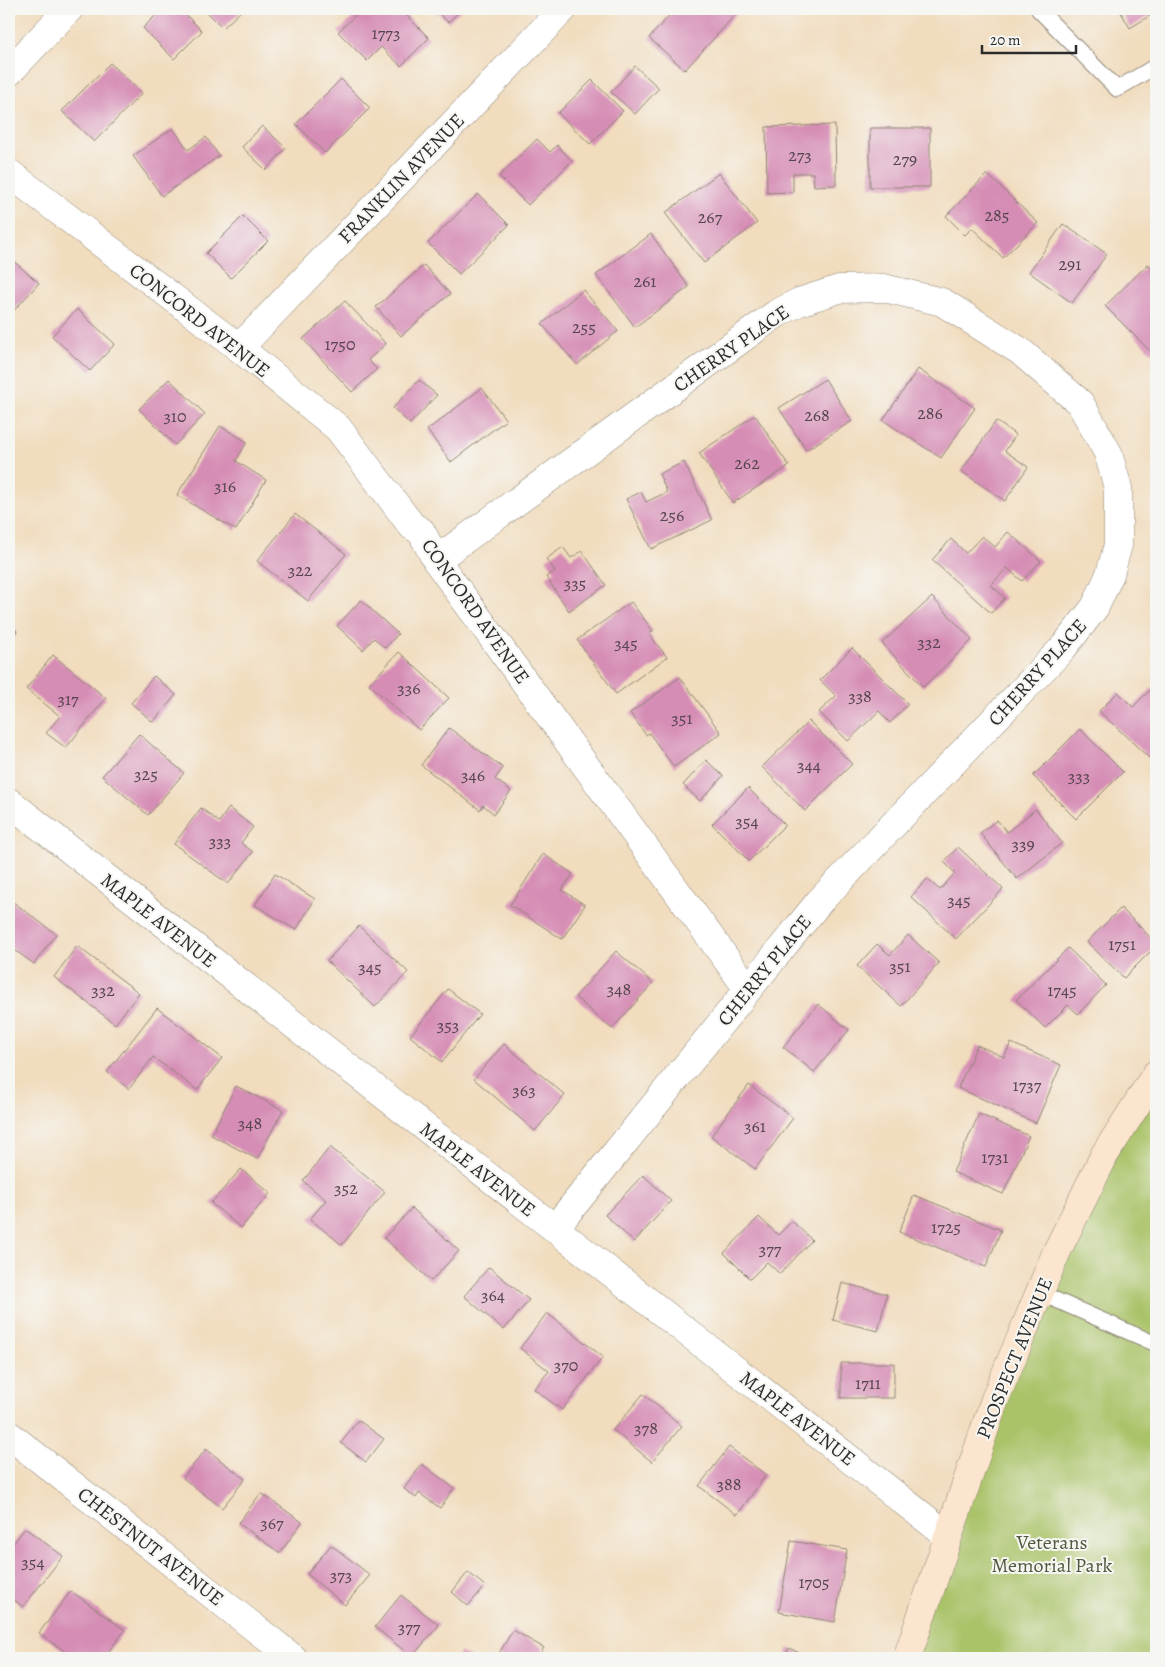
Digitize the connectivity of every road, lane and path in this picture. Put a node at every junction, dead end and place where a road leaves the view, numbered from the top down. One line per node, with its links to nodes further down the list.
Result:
1 (69, 9): 5 (street)
2 (563, 9): 7 (street, FRANKLIN AVENUE)
3 (1038, 9): 4 (lane)
4 (1156, 66)
5 (9, 72)
6 (9, 174): 7 (street, CONCORD AVENUE)
7 (239, 348): 8 (street, CONCORD AVENUE)
8 (436, 560): 10 (street, CONCORD AVENUE); 10 (street, CHERRY PLACE)
9 (9, 802): 12 (street, MAPLE AVENUE)
10 (748, 989): 12 (street, CHERRY PLACE)
11 (1156, 1074): 13 (street, PROSPECT AVENUE)
12 (555, 1228): 16 (street, MAPLE AVENUE)
13 (1040, 1293): 14 (lane); 16 (street, PROSPECT AVENUE)
14 (1156, 1344)
15 (9, 1435): 17 (street, CHESTNUT AVENUE)
16 (948, 1536): 18 (street, PROSPECT AVENUE)
17 (293, 1658)
18 (907, 1658)

